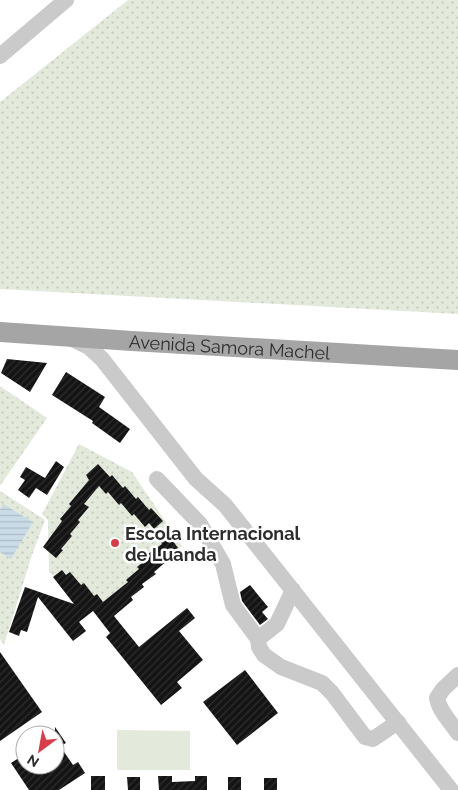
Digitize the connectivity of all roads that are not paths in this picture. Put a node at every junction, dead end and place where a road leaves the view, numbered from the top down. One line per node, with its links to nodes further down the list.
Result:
1 (66, 0): 2 (street)
2 (0, 56)
3 (0, 332): 4 (main road, Avenida Samora Machel)
4 (63, 336): 5 (main road, Avenida Samora Machel); 7 (street)
5 (132, 341): 6 (main road, Avenida Samora Machel); 7 (street)
6 (458, 360)
7 (110, 371): 9 (street)
8 (157, 479): 10 (street)
9 (293, 590): 10 (street); 12 (street)
10 (258, 639): 12 (street)
11 (458, 675): 13 (street)
12 (398, 722): 14 (street)
13 (458, 733)
14 (451, 790)

